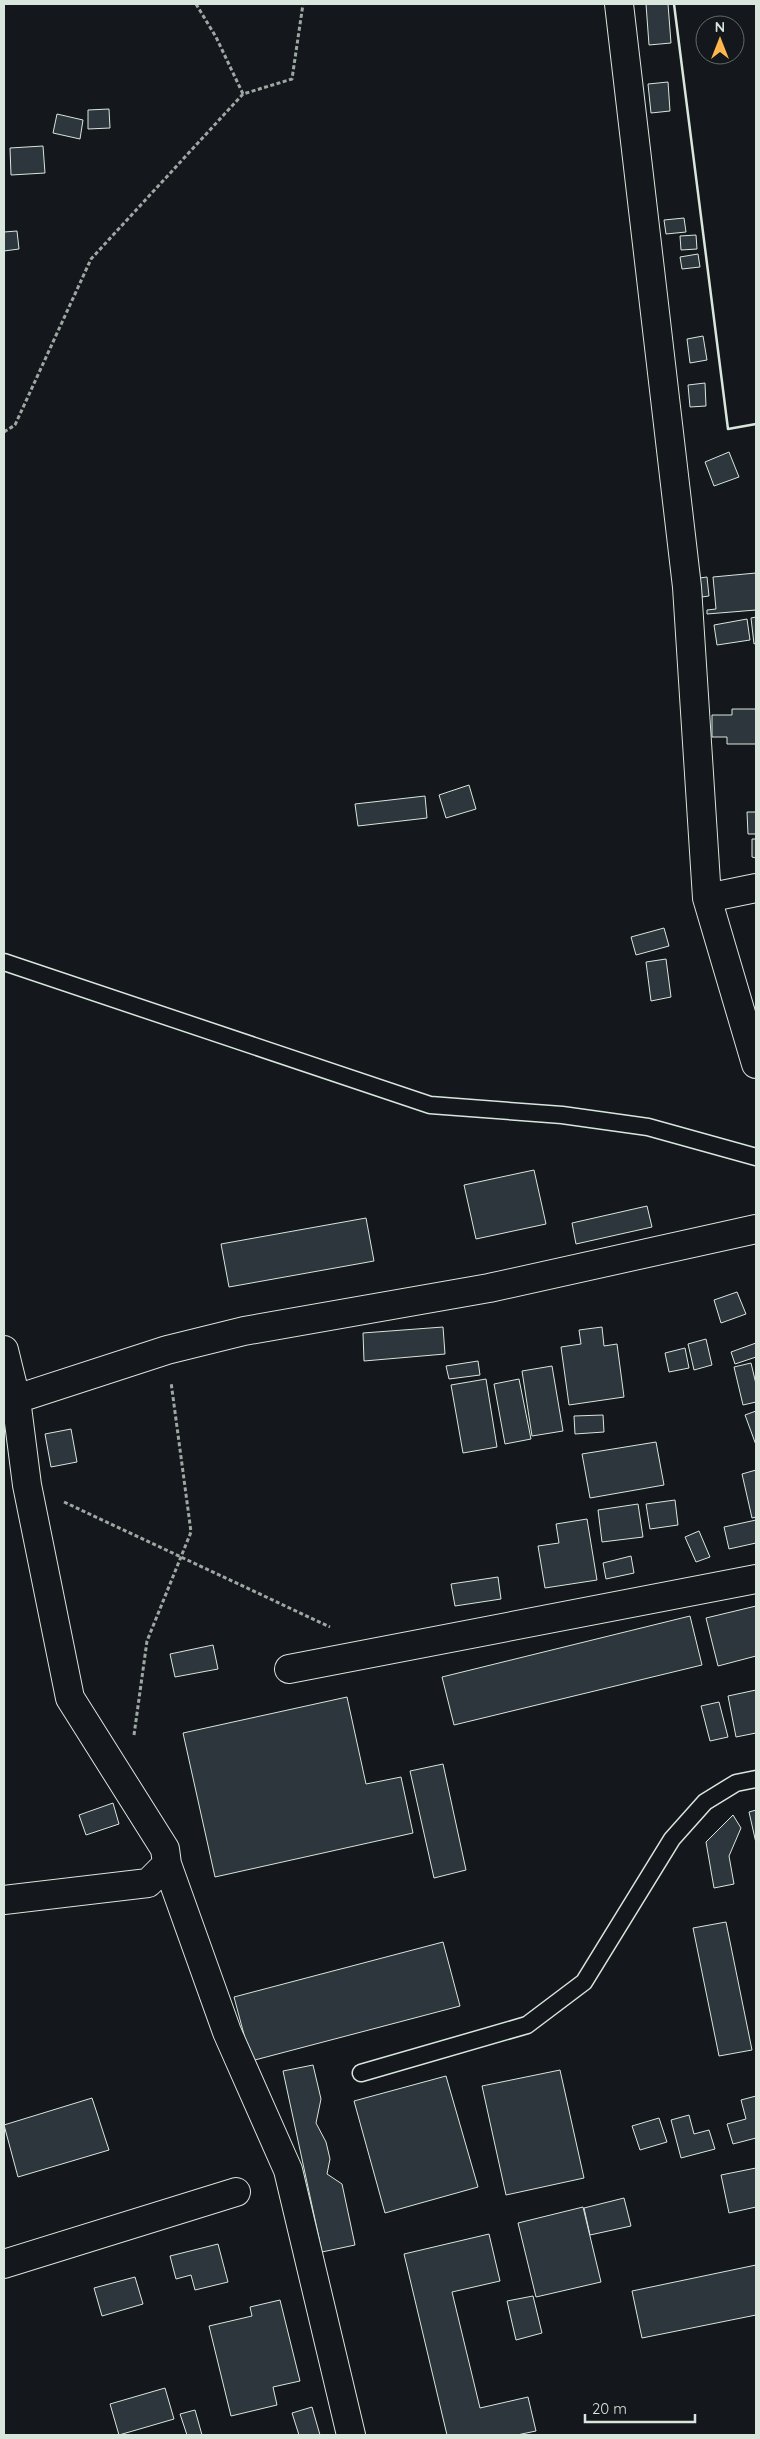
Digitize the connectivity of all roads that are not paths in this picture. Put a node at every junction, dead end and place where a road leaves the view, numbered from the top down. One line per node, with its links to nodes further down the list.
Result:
1 (620, 4): 3 (street)
2 (756, 888): 3 (street)
3 (707, 898): 5 (street)
4 (4, 962): 6 (lane)
5 (756, 1064)
6 (756, 1157)
7 (756, 1229): 9 (street)
8 (4, 1350): 9 (street)
9 (10, 1401): 13 (street)
10 (756, 1579): 11 (street)
11 (289, 1669)
12 (756, 1779): 15 (lane)
13 (167, 1864): 14 (street); 18 (street)
14 (4, 1900)
15 (361, 2073)
16 (236, 2192): 17 (street)
17 (4, 2264)
18 (351, 2435)

